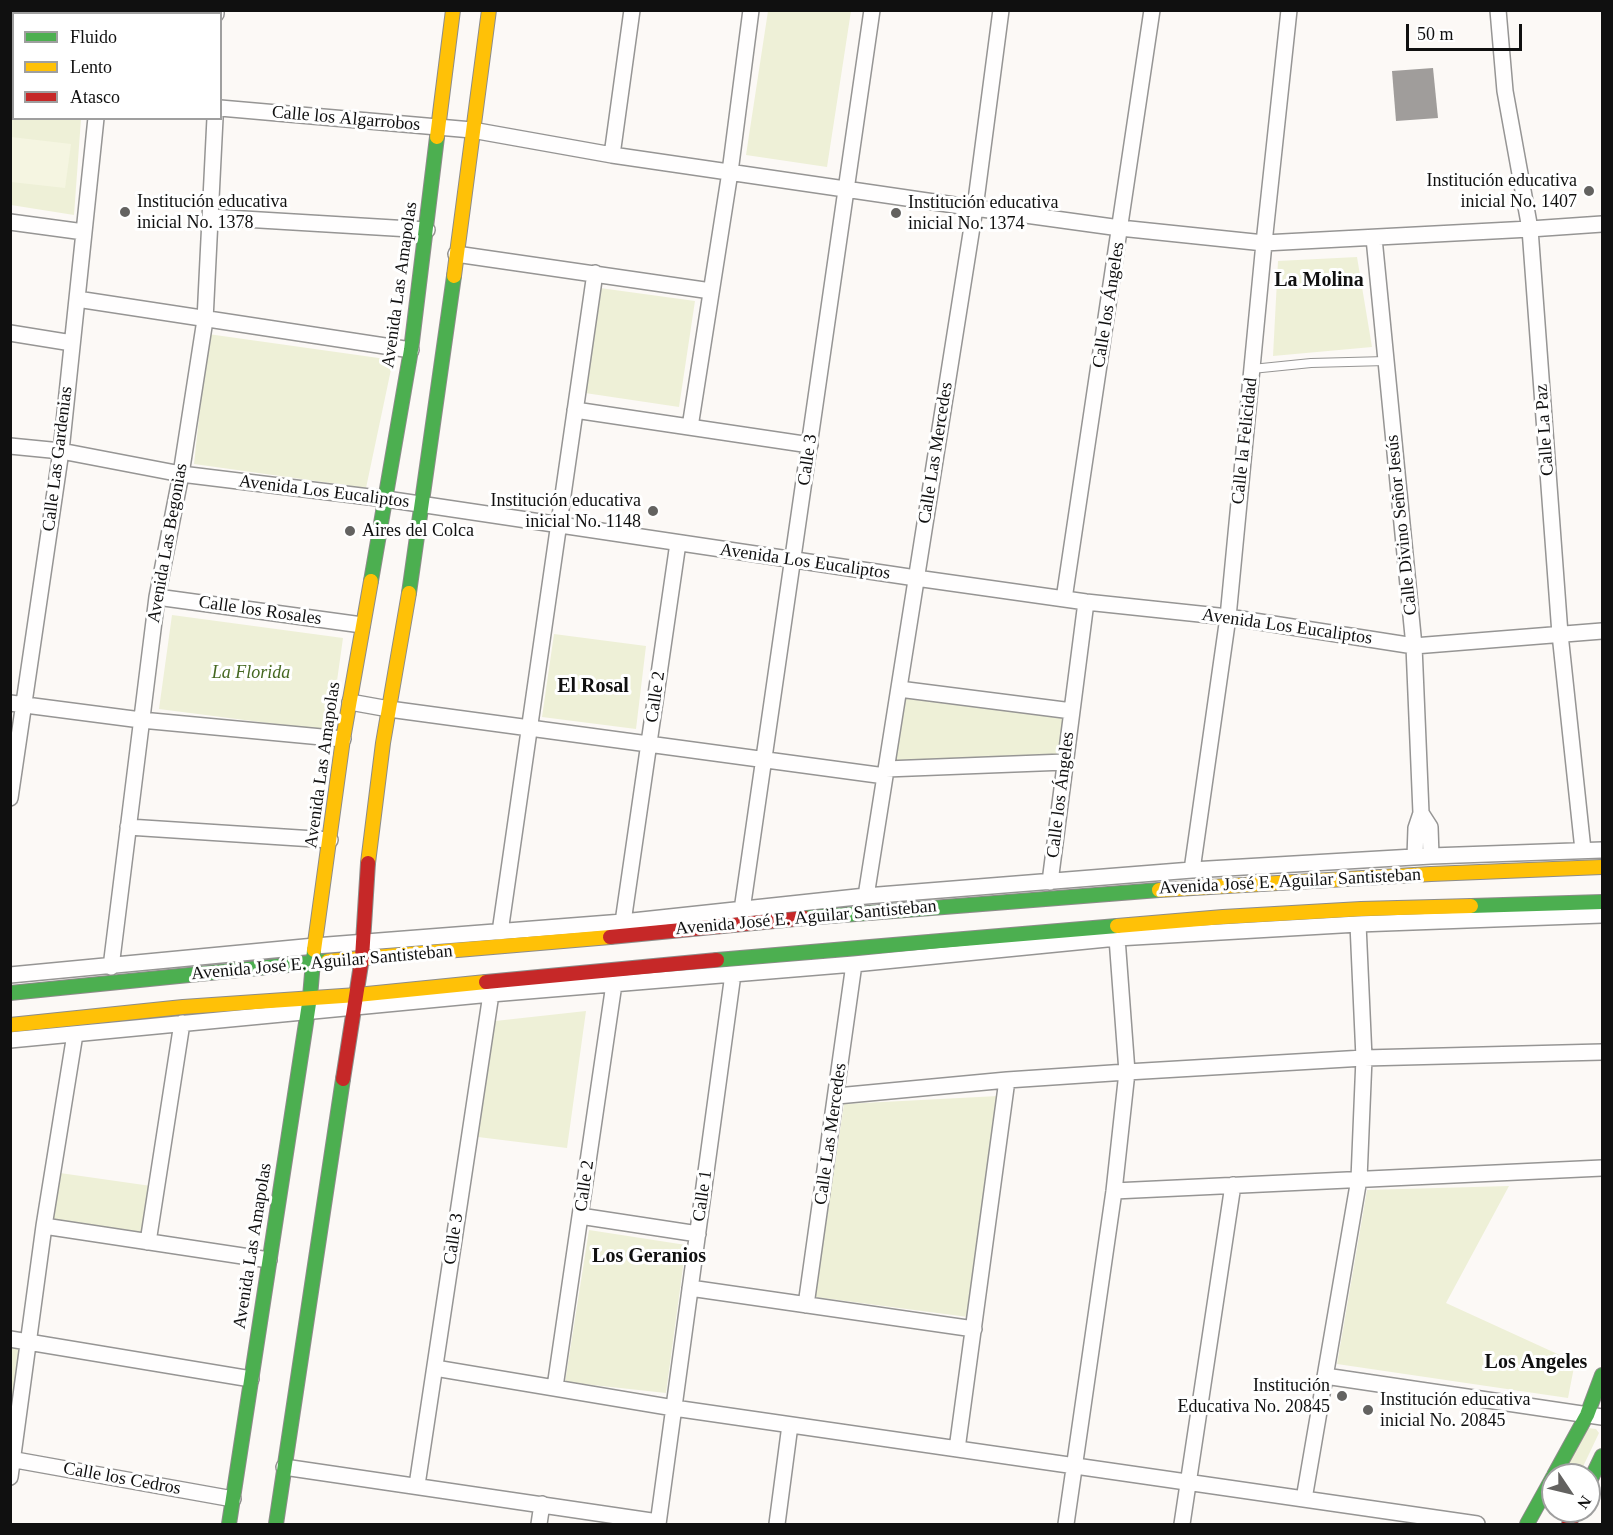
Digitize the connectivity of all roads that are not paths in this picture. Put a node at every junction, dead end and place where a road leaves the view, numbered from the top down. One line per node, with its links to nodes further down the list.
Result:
1 (453, 10): 13 (street, Avenida Las Amapolas)
2 (489, 10): 14 (street)
3 (632, 10): 15 (street)
4 (751, 10): 16 (street)
5 (872, 10): 17 (street, Calle 3)
6 (1001, 10): 18 (street, Calle Las Mercedes)
7 (1152, 10): 22 (street, Calle los Ángeles)
8 (1290, 10): 27 (street, Calle la Felicidad)
9 (1498, 10): 24 (street, Calle La Paz)
10 (222, 108): 13 (street, Calle los Algarrobos)
11 (96, 120): 25 (street, Calle Las Gardenias)
12 (216, 120): 19 (street, Avenida Las Begonias)
13 (438, 126): 14 (street, Calle los Algarrobos); 23 (street, Avenida Las Amapolas)
14 (472, 130): 15 (street, Calle los Algarrobos); 28 (street)
15 (612, 154): 16 (street, Calle los Algarrobos)
16 (730, 172): 17 (street, Calle los Algarrobos); 30 (street)
17 (846, 189): 18 (street, Calle los Algarrobos); 40 (street, Calle 3)
18 (975, 208): 22 (street, Calle los Algarrobos); 49 (street, Calle Las Mercedes)
19 (210, 217): 23 (street); 32 (street, Avenida Las Begonias)
20 (10, 222): 25 (street)
21 (1602, 224): 24 (street, Calle los Algarrobos)
22 (1120, 228): 27 (street, Calle los Algarrobos); 51 (street, Calle los Ángeles)
23 (427, 230): 35 (street, Avenida Las Amapolas)
24 (1530, 230): 26 (street, Calle los Algarrobos); 56 (street, Calle La Paz)
25 (84, 232): 31 (street, Calle Las Gardenias)
26 (1374, 238): 27 (street, Calle los Algarrobos); 36 (street, Calle Divino Señor Jesús)
27 (1264, 243): 37 (street, Calle la Felicidad)
28 (456, 254): 29 (street); 45 (street)
29 (595, 273): 30 (street); 38 (street)
30 (711, 291): 39 (street)
31 (77, 299): 32 (street); 34 (street, Calle Las Gardenias)
32 (205, 320): 35 (street); 43 (street, Avenida Las Begonias)
33 (10, 333): 34 (street)
34 (72, 344): 42 (street, Calle Las Gardenias)
35 (411, 350): 44 (street, Avenida Las Amapolas)
36 (1386, 361): 37 (lane); 57 (street, Calle Divino Señor Jesús)
37 (1252, 369): 53 (street, Calle la Felicidad)
38 (575, 410): 39 (street); 46 (street)
39 (690, 427): 40 (street)
40 (810, 445): 48 (street, Calle 3)
41 (10, 446): 42 (street, Avenida Los Eucaliptos)
42 (61, 451): 43 (street, Avenida Los Eucaliptos); 60 (street, Calle Las Gardenias)
43 (180, 474): 44 (street, Avenida Los Eucaliptos); 50 (street, Avenida Las Begonias)
44 (386, 499): 45 (street, Avenida Los Eucaliptos); 54 (street, Avenida Las Amapolas)
45 (421, 504): 46 (street, Avenida Los Eucaliptos); 61 (street)
46 (558, 526): 47 (street, Avenida Los Eucaliptos); 64 (street)
47 (678, 543): 48 (street, Avenida Los Eucaliptos); 66 (street, Calle 2)
48 (794, 560): 49 (street, Avenida Los Eucaliptos); 67 (street, Calle 3)
49 (916, 578): 51 (street, Avenida Los Eucaliptos); 58 (street, Calle Las Mercedes)
50 (157, 597): 54 (street, Calle los Rosales); 63 (street, Avenida Las Begonias)
51 (1064, 599): 52 (street, Avenida Los Eucaliptos)
52 (1086, 602): 53 (street, Avenida Los Eucaliptos); 62 (street, Calle los Ángeles)
53 (1228, 617): 57 (street, Avenida Los Eucaliptos); 79 (street, Calle la Felicidad)
54 (362, 625): 59 (street, Avenida Las Amapolas)
55 (1602, 631): 56 (street, Avenida Los Eucaliptos)
56 (1560, 634): 57 (street, Avenida Los Eucaliptos); 74 (street, Calle La Paz)
57 (1414, 645): 71 (street, Calle Divino Señor Jesús)
58 (899, 689): 62 (street); 69 (street, Calle Las Mercedes)
59 (350, 702): 61 (street); 65 (street, Avenida Las Amapolas)
60 (17, 704): 63 (street); 70 (street, Calle Las Gardenias)
61 (389, 709): 64 (street); 90 (street)
62 (1072, 711): 68 (street, Calle los Ángeles)
63 (141, 720): 65 (street); 72 (street, Avenida Las Begonias)
64 (529, 728): 66 (street); 87 (street)
65 (343, 739): 73 (street, Avenida Las Amapolas)
66 (649, 744): 67 (street); 85 (street, Calle 2)
67 (764, 760): 69 (street); 83 (street, Calle 3)
68 (1065, 762): 69 (street); 80 (street, Calle los Ángeles)
69 (886, 773): 81 (street, Calle Las Mercedes)
70 (10, 798)
71 (1421, 813): 76 (street, Calle Divino Señor Jesús); 77 (street, Calle Divino Señor Jesús)
72 (128, 827): 73 (street); 93 (street, Avenida Las Begonias)
73 (330, 840): 89 (street, Avenida Las Amapolas)
74 (1583, 850): 75 (street, Avenida José E. Aguilar Santisteban); 76 (street, Avenida José E. Aguilar Santisteban)
75 (1602, 850)
76 (1431, 856): 77 (street, Avenida José E. Aguilar Santisteban)
77 (1415, 857): 79 (street, Avenida José E. Aguilar Santisteban)
78 (1602, 867): 90 (street, Avenida José E. Aguilar Santisteban)
79 (1192, 870): 80 (street, Avenida José E. Aguilar Santisteban)
80 (1050, 882): 81 (street, Avenida José E. Aguilar Santisteban)
81 (866, 896): 83 (street, Avenida José E. Aguilar Santisteban)
82 (1602, 902): 99 (street, Avenida José E. Aguilar Santisteban)
83 (742, 910): 85 (street, Avenida José E. Aguilar Santisteban)
84 (1602, 915): 86 (street, Avenida José E. Aguilar Santisteban)
85 (623, 922): 87 (street, Avenida José E. Aguilar Santisteban)
86 (1358, 924): 88 (street, Avenida José E. Aguilar Santisteban); 106 (street)
87 (500, 932): 90 (street, Avenida José E. Aguilar Santisteban)
88 (1117, 938): 92 (street, Avenida José E. Aguilar Santisteban); 107 (street)
89 (315, 946): 90 (street, Avenida José E. Aguilar Santisteban); 91 (street, Avenida Las Amapolas); 93 (street, Avenida José E. Aguilar Santisteban)
90 (362, 951): 91 (street, Avenida José E. Aguilar Santisteban); 99 (street)
91 (312, 964): 97 (street, Avenida José E. Aguilar Santisteban); 100 (street, Avenida Las Amapolas)
92 (854, 964): 94 (street, Avenida José E. Aguilar Santisteban); 109 (street, Calle Las Mercedes)
93 (111, 967): 95 (street, Avenida José E. Aguilar Santisteban)
94 (733, 974): 96 (street, Avenida José E. Aguilar Santisteban); 116 (street, Calle 1)
95 (10, 975)
96 (614, 984): 98 (street, Avenida José E. Aguilar Santisteban); 114 (street, Calle 2)
97 (10, 993)
98 (491, 994): 99 (street, Avenida José E. Aguilar Santisteban); 124 (street, Calle 3)
99 (356, 1001): 100 (street, Avenida José E. Aguilar Santisteban); 136 (street)
100 (309, 1004): 101 (street, Avenida José E. Aguilar Santisteban); 102 (street, Avenida José E. Aguilar Santisteban); 118 (street, Avenida Las Amapolas)
101 (182, 1023): 103 (street, Avenida José E. Aguilar Santisteban); 117 (street)
102 (10, 1024)
103 (75, 1034): 104 (street, Avenida José E. Aguilar Santisteban); 115 (street)
104 (10, 1040)
105 (1602, 1052): 106 (street)
106 (1364, 1058): 107 (street); 111 (street)
107 (1127, 1072): 108 (street); 113 (street)
108 (1007, 1080): 109 (street); 121 (street)
109 (837, 1096): 120 (street, Calle Las Mercedes)
110 (1602, 1168): 111 (street)
111 (1359, 1179): 112 (street); 126 (street)
112 (1233, 1185): 113 (street); 138 (street)
113 (1114, 1191): 135 (street)
114 (580, 1216): 116 (street); 128 (street, Calle 2)
115 (44, 1226): 117 (street); 123 (street)
116 (698, 1234): 119 (street, Calle 1)
117 (148, 1242): 118 (street)
118 (269, 1260): 127 (street, Avenida Las Amapolas)
119 (690, 1288): 120 (street); 129 (street, Calle 1)
120 (806, 1305): 121 (street)
121 (974, 1329): 132 (street)
122 (10, 1339): 123 (street)
123 (29, 1342): 127 (street); 133 (street)
124 (435, 1368): 128 (street); 139 (street, Calle 3)
125 (1602, 1375): 130 (street)
126 (1325, 1376): 130 (street); 141 (street)
127 (251, 1379): 140 (street, Avenida Las Amapolas)
128 (555, 1387): 129 (street)
129 (674, 1408): 131 (street); 144 (street, Calle 1)
130 (1595, 1416): 134 (street)
131 (790, 1425): 132 (street); 148 (street)
132 (957, 1449): 135 (street)
133 (12, 1459): 137 (street); 140 (street, Calle los Cedros)
134 (1563, 1463)
135 (1074, 1466): 138 (street); 149 (street)
136 (284, 1467): 139 (street); 146 (street)
137 (10, 1477)
138 (1188, 1483): 141 (street); 150 (street)
139 (417, 1485): 143 (street)
140 (233, 1499): 145 (street, Avenida Las Amapolas)
141 (1304, 1499): 151 (street)
142 (1541, 1499): 152 (street)
143 (542, 1504): 144 (street); 147 (street)
144 (658, 1523)
145 (229, 1524)
146 (276, 1524)
147 (539, 1524)
148 (777, 1524)
149 (1066, 1524)
150 (1182, 1524)
151 (1477, 1524)
152 (1527, 1524)

